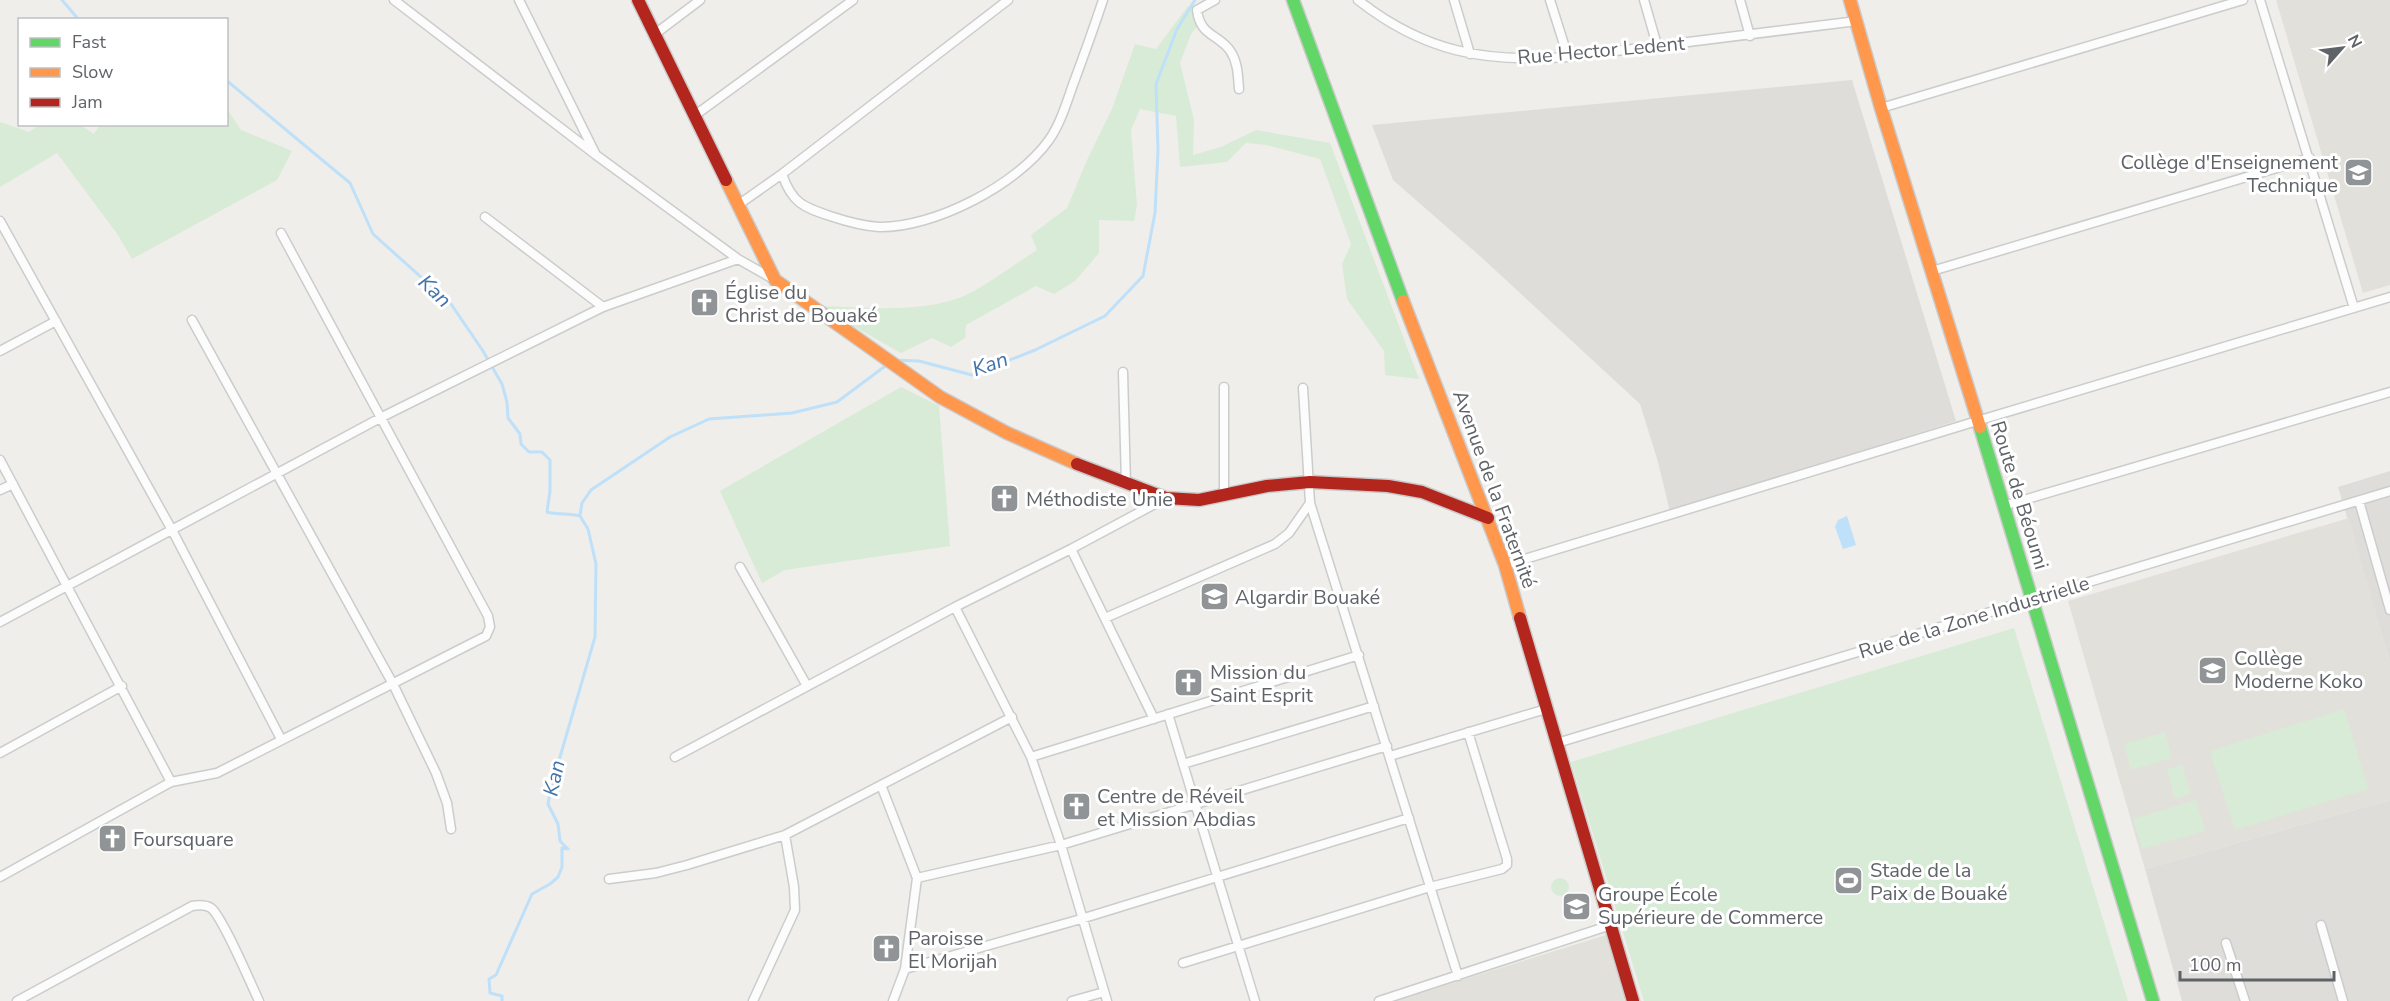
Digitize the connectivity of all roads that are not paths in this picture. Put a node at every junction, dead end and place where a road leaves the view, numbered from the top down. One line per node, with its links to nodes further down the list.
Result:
1 (394, 0): 27 (street)
2 (519, 0): 27 (street)
3 (638, 0): 19 (street)
4 (700, 0): 19 (street)
5 (853, 0): 26 (street)
6 (1008, 0): 29 (street)
7 (1103, 0): 29 (street)
8 (1215, 0): 24 (street)
9 (1293, 0): 61 (street, Avenue de la Fraternité)
10 (1358, 0): 22 (street, Rue Hector Ledent)
11 (1454, 0): 22 (street)
12 (1550, 0): 23 (street)
13 (1644, 0): 21 (street)
14 (1740, 0): 20 (street)
15 (1850, 0): 18 (street, Route de Béoumi)
16 (2243, 0): 25 (street)
17 (2260, 0): 28 (street)
18 (1857, 21): 20 (street, Rue Hector Ledent); 25 (street, Route de Béoumi)
19 (655, 34): 26 (street)
20 (1750, 36): 21 (street, Rue Hector Ledent)
21 (1657, 45): 23 (street, Rue Hector Ledent)
22 (1470, 54): 23 (street, Rue Hector Ledent)
23 (1568, 57)
24 (1239, 89)
25 (1881, 108): 35 (street, Route de Béoumi)
26 (694, 116): 30 (street)
27 (596, 155): 34 (street)
28 (2310, 158): 35 (street); 39 (street)
29 (782, 174): 30 (street)
30 (738, 205): 36 (street)
31 (485, 217): 38 (street)
32 (0, 221): 41 (street)
33 (281, 233): 47 (street)
34 (738, 259): 36 (street); 38 (street)
35 (1932, 271): 48 (street, Route de Béoumi)
36 (775, 280): 53 (street)
37 (2390, 297): 39 (street)
38 (603, 307): 47 (street)
39 (2354, 308): 48 (street)
40 (192, 320): 50 (street)
41 (56, 321): 42 (street); 62 (street)
42 (0, 351)
43 (1123, 372): 53 (street)
44 (1224, 387): 56 (street)
45 (1303, 388): 51 (street)
46 (2390, 392): 60 (street)
47 (382, 417): 50 (street); 73 (street)
48 (1977, 421): 60 (street, Route de Béoumi); 64 (street)
49 (0, 460): 52 (street)
50 (276, 474): 62 (street); 73 (street)
51 (1310, 482): 56 (street); 59 (street); 61 (street)
52 (12, 484): 54 (street); 66 (street)
53 (1126, 484): 57 (street)
54 (0, 490)
55 (2390, 492): 58 (street, Rue de la Zone Industrielle)
56 (1224, 496): 57 (street)
57 (1166, 498): 63 (street)
58 (2359, 501): 67 (street, Rue de la Zone Industrielle); 69 (street)
59 (1310, 503): 70 (street); 72 (street)
60 (2003, 506): 67 (street, Route de Béoumi)
61 (1488, 518): 64 (street, Avenue de la Fraternité)
62 (172, 530): 66 (street); 82 (street)
63 (1071, 549): 68 (street); 70 (street)
64 (1505, 565): 77 (street, Avenue de la Fraternité)
65 (740, 567): 75 (street)
66 (68, 586): 71 (street); 74 (street)
67 (2032, 600): 83 (street, Rue de la Zone Industrielle); 120 (street, Route de Béoumi)
68 (955, 607): 75 (street); 79 (street)
69 (2390, 610)
70 (1105, 618): 80 (street)
71 (0, 622)
72 (1359, 655): 76 (street); 78 (street)
73 (393, 684): 82 (street); 94 (street)
74 (122, 686): 85 (street); 90 (street)
75 (807, 686): 87 (street)
76 (1374, 706): 84 (street); 89 (street)
77 (1546, 709): 81 (street); 83 (street, Avenue de la Fraternité)
78 (1168, 714): 80 (street); 89 (street)
79 (1012, 717): 88 (street); 91 (street)
80 (1154, 719): 88 (street)
81 (1468, 732): 86 (street); 101 (street)
82 (281, 740): 90 (street)
83 (1557, 743): 103 (street, Avenue de la Fraternité)
84 (1387, 746): 86 (street); 92 (street)
85 (0, 753)
86 (1390, 756): 93 (street)
87 (675, 757)
88 (1031, 757): 96 (street)
89 (1184, 764): 92 (street)
90 (171, 782): 98 (street)
91 (881, 785): 95 (street); 99 (street)
92 (1196, 804): 96 (street); 97 (street)
93 (1409, 818): 97 (street); 101 (street)
94 (451, 829)
95 (785, 835): 100 (street); 113 (street)
96 (1060, 845): 99 (street); 102 (street)
97 (1218, 876): 102 (street); 106 (street)
98 (0, 877)
99 (917, 878): 108 (street)
100 (609, 879)
101 (1430, 887): 106 (street); 109 (street)
102 (1081, 919): 108 (street); 110 (street)
103 (1611, 925): 109 (street); 119 (street, Avenue de la Fraternité)
104 (2321, 926): 122 (street)
105 (2226, 943): 121 (street)
106 (1238, 945): 107 (street); 117 (street)
107 (1183, 963)
108 (905, 969): 114 (street)
109 (1458, 976): 118 (street)
110 (1104, 992): 115 (street); 116 (street)
111 (17, 1001): 112 (street)
112 (259, 1001)
113 (753, 1001)
114 (893, 1001)
115 (1072, 1001)
116 (1107, 1001)
117 (1255, 1001)
118 (1379, 1001)
119 (1633, 1001)
120 (2152, 1001)
121 (2245, 1001)
122 (2343, 1001)

